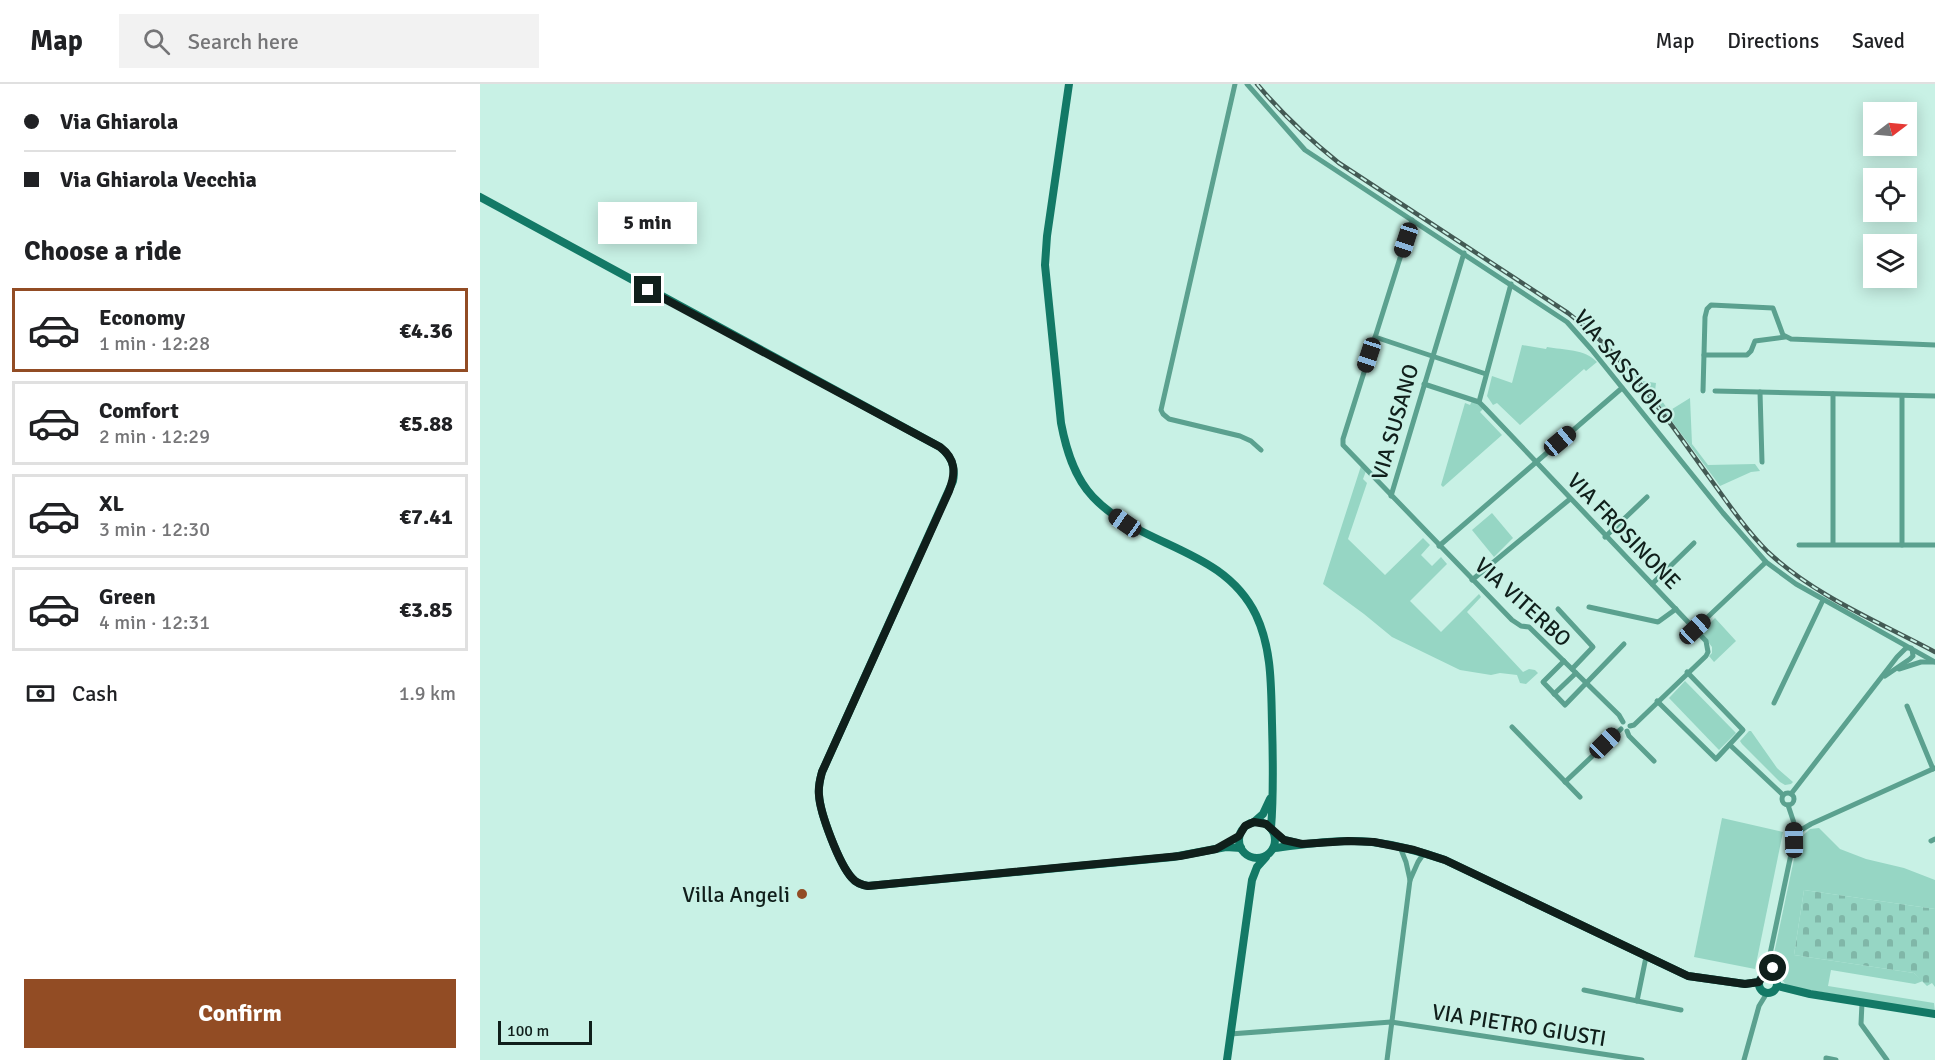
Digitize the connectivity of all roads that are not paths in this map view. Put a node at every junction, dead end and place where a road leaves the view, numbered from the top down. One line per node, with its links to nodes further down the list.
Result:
1 (1069, 84): 65 (street)
2 (1235, 84): 23 (street)
3 (1247, 84): 5 (street, VIA SASSUOLO)
4 (480, 198): 77 (street)
5 (1412, 220): 6 (street, VIA SASSUOLO); 8 (street)
6 (1464, 253): 7 (street, VIA SASSUOLO); 12 (street, VIA SUSANO)
7 (1511, 284): 13 (street); 15 (street, VIA SASSUOLO)
8 (1375, 337): 12 (street); 26 (street, VIA VITERBO)
9 (1785, 337): 10 (street); 11 (street); 11 (street)
10 (1935, 345)
11 (1704, 354): 16 (street)
12 (1432, 357): 13 (street); 14 (street, VIA SUSANO)
13 (1486, 374): 22 (street)
14 (1424, 384): 22 (street); 26 (street, VIA SUSANO)
15 (1622, 388): 24 (street); 36 (street, VIA SASSUOLO)
16 (1703, 391)
17 (1715, 391): 18 (street)
18 (1760, 392): 19 (street); 25 (street)
19 (1833, 394): 20 (street); 31 (street)
20 (1902, 396): 21 (street); 33 (street)
21 (1935, 396)
22 (1479, 402): 24 (street, VIA FROSINONE)
23 (1261, 450)
24 (1536, 462): 28 (street, VIA FROSINONE); 35 (street)
25 (1762, 462)
26 (1390, 496): 35 (street, VIA VITERBO)
27 (1647, 497): 29 (street)
28 (1570, 499): 29 (street, VIA FROSINONE); 37 (street)
29 (1605, 537): 38 (street, VIA FROSINONE)
30 (1695, 543): 38 (street)
31 (1833, 544): 32 (street); 33 (street)
32 (1799, 545)
33 (1902, 545): 34 (street)
34 (1935, 545)
35 (1439, 546): 37 (street, VIA VITERBO)
36 (1766, 562): 39 (street, VIA SASSUOLO); 43 (street)
37 (1472, 579): 47 (street, VIA VITERBO)
38 (1652, 584): 42 (street, VIA FROSINONE)
39 (1822, 600): 44 (street, VIA SASSUOLO); 57 (street)
40 (1589, 607): 42 (street)
41 (1558, 609): 50 (street)
42 (1676, 609): 43 (street, VIA FROSINONE)
43 (1695, 629): 51 (street, VIA FROSINONE)
44 (1897, 640): 46 (street, VIA SASSUOLO); 48 (street)
45 (1624, 644): 54 (street)
46 (1911, 648): 48 (street); 49 (street, VIA SASSUOLO); 52 (street)
47 (1564, 661): 50 (street, VIA VITERBO); 55 (street)
48 (1894, 662): 53 (street)
49 (1935, 662): 52 (street)
50 (1574, 671): 54 (street, VIA VITERBO); 55 (street)
51 (1687, 672): 56 (street, VIA FROSINONE); 61 (street)
52 (1892, 672): 53 (street)
53 (1881, 678): 66 (street)
54 (1586, 683): 55 (street); 60 (street, VIA VITERBO)
55 (1554, 694)
56 (1658, 701): 60 (street, VIA FROSINONE); 61 (street)
57 (1774, 703)
58 (1907, 706): 63 (street)
59 (1512, 727): 64 (street)
60 (1626, 728): 62 (street); 64 (street, VIA FROSINONE)
61 (1730, 745): 67 (street)
62 (1654, 761)
63 (1934, 769): 73 (street)
64 (1565, 782): 68 (street)
65 (1274, 789): 70 (street); 71 (street)
66 (1791, 794): 67 (street); 69 (street)
67 (1783, 795): 69 (street)
68 (1580, 797)
69 (1788, 805): 73 (street)
70 (1254, 822): 71 (street); 72 (street)
71 (1273, 830): 74 (street); 75 (street)
72 (1239, 836): 77 (street); 78 (street)
73 (1794, 840): 84 (street)
74 (1302, 844): 75 (street); 76 (street)
75 (1274, 848): 81 (street)
76 (1400, 848): 79 (street); 83 (street)
77 (1216, 849): 78 (street)
78 (1241, 849): 80 (street)
79 (1425, 853): 83 (street); 85 (street)
80 (1248, 856): 81 (street); 82 (street)
81 (1266, 857): 82 (street)
82 (1252, 880): 95 (street)
83 (1410, 880): 94 (street)
84 (1770, 954): 86 (street); 87 (street)
85 (1646, 957): 86 (street); 90 (street)
86 (1761, 979): 87 (street); 89 (street)
87 (1777, 982): 89 (street); 91 (street)
88 (1584, 990): 90 (street)
89 (1767, 993): 99 (street)
90 (1637, 1001): 92 (street)
91 (1862, 1003): 93 (street); 102 (street)
92 (1682, 1010)
93 (1935, 1014)
94 (1391, 1022): 95 (street, VIA PIETRO GIUSTI); 97 (street); 98 (street, VIA PIETRO GIUSTI)
95 (1230, 1034): 96 (street)
96 (1227, 1060)
97 (1387, 1060)
98 (1642, 1060)
99 (1744, 1060)
100 (1826, 1060): 101 (street)
101 (1836, 1060)
102 (1887, 1060)

